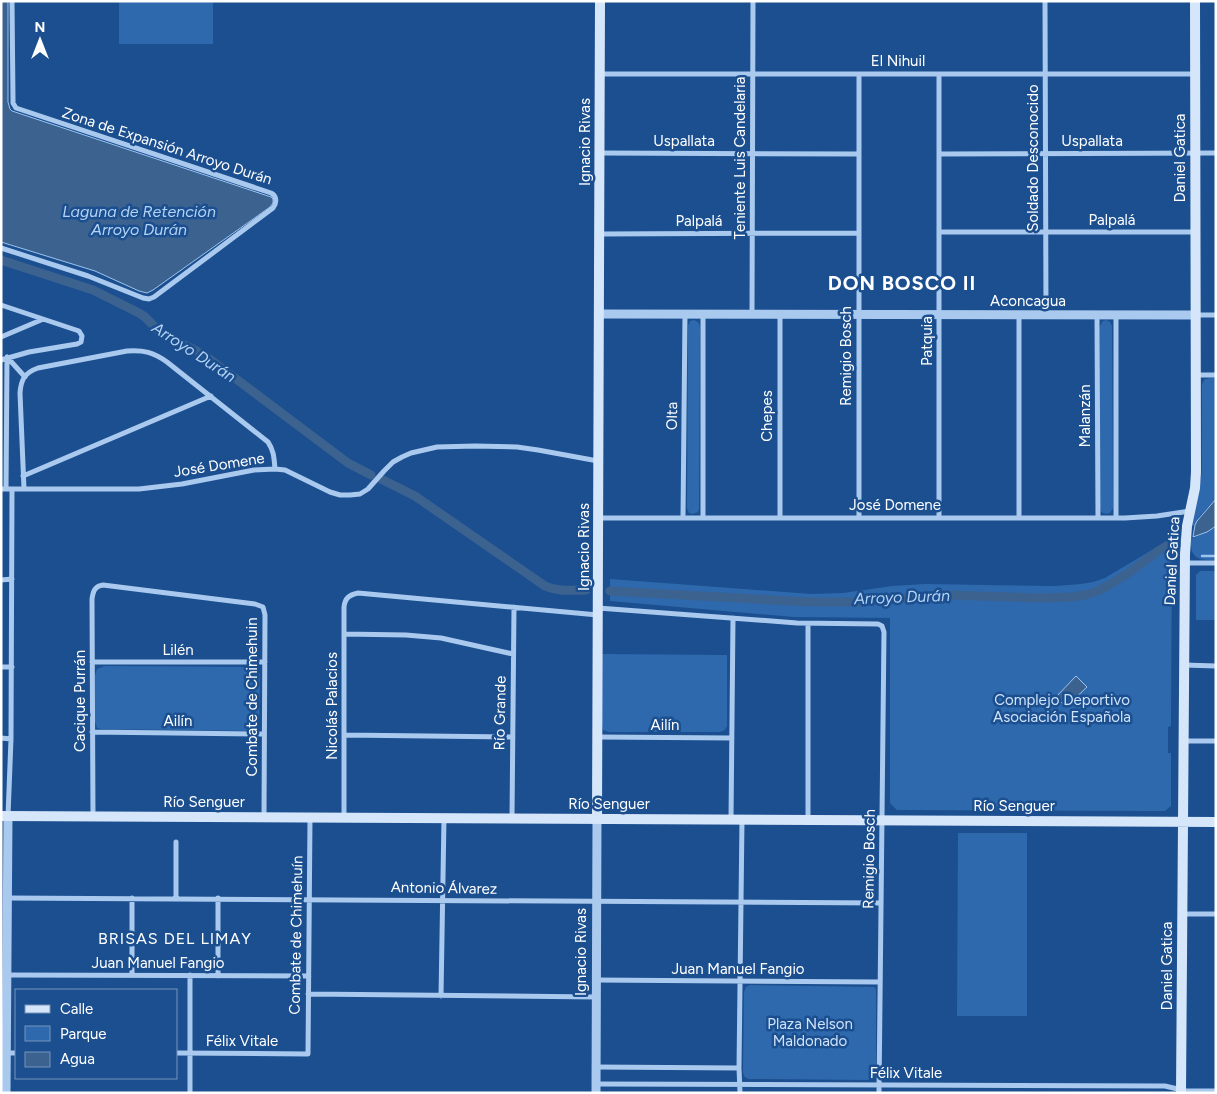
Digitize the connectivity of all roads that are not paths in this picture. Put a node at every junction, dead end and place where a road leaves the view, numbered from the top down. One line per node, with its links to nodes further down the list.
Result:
1 (12, 1): 25 (street, Zona de Expansión Arroyo Durán)
2 (600, 1): 6 (main road, Ignacio Rivas)
3 (753, 1): 7 (street, Teniente Luis Candelaria)
4 (1045, 1): 10 (street, Soldado Desconocido)
5 (1195, 1): 11 (main road, Daniel Gatica)
6 (600, 74): 7 (street, El Nihuil); 12 (main road, Ignacio Rivas)
7 (753, 74): 8 (street, El Nihuil); 16 (street, Teniente Luis Candelaria)
8 (859, 74): 9 (street, El Nihuil); 17 (street, Remigio Bosch)
9 (939, 74): 10 (street, El Nihuil); 18 (street, Patquia)
10 (1045, 74): 11 (street, El Nihuil); 13 (street, Soldado Desconocido)
11 (1195, 74): 14 (main road, Daniel Gatica)
12 (600, 153): 16 (street, Uspallata); 24 (main road, Ignacio Rivas)
13 (1046, 153): 14 (street, Uspallata); 18 (street, Uspallata); 20 (street, Soldado Desconocido)
14 (1195, 153): 15 (street, Uspallata); 21 (main road, Daniel Gatica)
15 (1216, 153)
16 (752, 154): 17 (street, Uspallata); 22 (street, Teniente Luis Candelaria)
17 (859, 154): 23 (street, Remigio Bosch)
18 (939, 154): 19 (street, Patquia)
19 (939, 232): 20 (street, Palpalá); 33 (street, Patquia)
20 (1046, 232): 21 (street, Palpalá); 35 (street, Soldado Desconocido)
21 (1196, 232): 38 (main road, Daniel Gatica)
22 (752, 233): 23 (street, Palpalá); 24 (street, Palpalá); 30 (street, Teniente Luis Candelaria)
23 (859, 233): 32 (street, Remigio Bosch)
24 (600, 234): 27 (main road, Ignacio Rivas)
25 (1, 248)
26 (1, 305): 40 (street)
27 (599, 314): 28 (street, Aconcagua); 47 (main road, Ignacio Rivas)
28 (685, 314): 29 (street, Aconcagua); 54 (street, Olta)
29 (702, 314): 30 (street, Aconcagua); 55 (street, Olta)
30 (752, 314): 31 (street, Aconcagua)
31 (780, 314): 32 (street, Aconcagua); 56 (street, Chepes)
32 (859, 314): 33 (street, Aconcagua); 57 (street, Remigio Bosch)
33 (939, 314): 34 (street, Aconcagua); 58 (street, Patquia)
34 (1019, 314): 35 (street, Aconcagua); 59 (street)
35 (1046, 314): 36 (street, Aconcagua)
36 (1097, 314): 37 (street, Aconcagua); 60 (street, Malanzán)
37 (1116, 314): 38 (street, Aconcagua); 61 (street, Malanzán)
38 (1196, 315): 39 (street, Aconcagua); 43 (main road, Daniel Gatica)
39 (1216, 315)
40 (42, 319): 41 (street); 42 (street)
41 (1, 337)
42 (4, 358): 45 (street); 50 (street)
43 (1196, 375): 44 (street); 52 (main road, Daniel Gatica)
44 (1216, 375)
45 (24, 377): 46 (street); 49 (street)
46 (211, 396): 48 (street); 49 (street)
47 (599, 462): 48 (street, José Domene); 53 (main road, Ignacio Rivas)
48 (275, 468): 51 (street, José Domene)
49 (24, 476): 51 (street)
50 (7, 490): 51 (street, José Domene); 64 (street)
51 (24, 490)
52 (1190, 510): 61 (street, José Domene); 62 (main road, Daniel Gatica)
53 (599, 518): 54 (street, José Domene); 68 (main road, Ignacio Rivas)
54 (683, 518): 55 (street, José Domene)
55 (702, 518): 56 (street, José Domene)
56 (780, 518): 57 (street, José Domene)
57 (859, 518): 58 (street, José Domene)
58 (939, 518): 59 (street, José Domene)
59 (1019, 518): 60 (street, José Domene)
60 (1098, 518): 61 (street, José Domene)
61 (1116, 518)
62 (1185, 563): 63 (street); 75 (main road, Daniel Gatica)
63 (1216, 563)
64 (12, 579): 65 (street); 78 (street)
65 (1, 580)
66 (514, 607): 68 (street); 71 (street, Nicolás Palacios); 72 (street, Río Grande)
67 (263, 608): 73 (street, Cacique Purrán); 74 (street, Combate de Chimehuin)
68 (598, 611): 69 (street); 83 (main road, Ignacio Rivas)
69 (732, 618): 70 (street); 86 (street)
70 (808, 624): 99 (street); 100 (street, Remigio Bosch)
71 (344, 634): 72 (street); 81 (street, Nicolás Palacios)
72 (514, 654): 82 (street, Río Grande)
73 (92, 662): 74 (street, Lilén); 79 (street, Cacique Purrán)
74 (264, 662): 80 (street, Combate de Chimehuin)
75 (1184, 665): 76 (street); 87 (main road, Daniel Gatica)
76 (1216, 666)
77 (1, 667): 78 (street)
78 (12, 667): 85 (street)
79 (92, 732): 80 (street, Ailín); 90 (street, Cacique Purrán)
80 (264, 734): 91 (street, Combate de Chimehuin)
81 (344, 735): 82 (street); 93 (street, Nicolás Palacios)
82 (513, 737): 95 (street, Río Grande)
83 (597, 737): 86 (street, Ailín); 96 (main road, Ignacio Rivas)
84 (1, 738): 85 (street)
85 (11, 738): 89 (street)
86 (732, 738): 97 (street)
87 (1183, 741): 88 (street); 101 (main road, Daniel Gatica)
88 (1216, 741)
89 (4, 816): 90 (main road, Río Senguer); 104 (street)
90 (93, 817): 91 (main road, Río Senguer)
91 (264, 817): 92 (main road, Río Senguer)
92 (310, 818): 93 (main road, Río Senguer); 108 (street, Combate de Chimehuín)
93 (344, 818): 94 (main road, Río Senguer)
94 (444, 818): 95 (main road, Río Senguer); 109 (street)
95 (512, 818): 96 (main road, Río Senguer)
96 (597, 819): 97 (main road, Río Senguer); 110 (street, Ignacio Rivas)
97 (731, 820): 98 (main road, Río Senguer)
98 (742, 820): 99 (main road, Río Senguer); 111 (street)
99 (808, 820): 100 (main road, Río Senguer)
100 (882, 820): 101 (main road, Río Senguer); 112 (street, Remigio Bosch)
101 (1182, 822): 102 (main road, Río Senguer); 113 (main road, Daniel Gatica)
102 (1216, 822)
103 (176, 842): 106 (street)
104 (7, 898): 105 (street, Antonio Álvarez); 115 (street)
105 (132, 898): 106 (street, Antonio Álvarez); 116 (street)
106 (176, 898): 107 (street, Antonio Álvarez)
107 (218, 898): 108 (street, Antonio Álvarez); 118 (street)
108 (309, 898): 109 (street, Antonio Álvarez); 119 (street, Combate de Chimehuín)
109 (442, 900): 110 (street, Antonio Álvarez); 124 (street)
110 (596, 902): 111 (street, Antonio Álvarez); 120 (street, Ignacio Rivas)
111 (741, 903): 112 (street, Antonio Álvarez); 121 (street)
112 (881, 903): 122 (street, Remigio Bosch)
113 (1182, 914): 114 (street); 138 (main road, Daniel Gatica)
114 (1216, 914)
115 (7, 975): 116 (street, Juan Manuel Fangio); 126 (street)
116 (132, 975): 117 (street, Juan Manuel Fangio)
117 (190, 976): 118 (street, Juan Manuel Fangio); 129 (street)
118 (218, 976): 119 (street, Juan Manuel Fangio)
119 (309, 976): 123 (street, Combate de Chimehuín)
120 (596, 980): 121 (street, Juan Manuel Fangio); 125 (street, Ignacio Rivas)
121 (740, 981): 122 (street, Juan Manuel Fangio); 132 (street)
122 (880, 982): 134 (street, Remigio Bosch)
123 (308, 994): 124 (street); 130 (street, Combate de Chimehuín)
124 (441, 996): 125 (street)
125 (596, 997): 131 (street, Ignacio Rivas)
126 (6, 1053): 127 (street); 140 (street)
127 (15, 1053)
128 (178, 1053): 129 (street, Félix Vitale)
129 (190, 1053): 130 (street, Félix Vitale); 141 (street)
130 (308, 1054)
131 (596, 1067): 132 (street); 137 (street, Ignacio Rivas)
132 (739, 1068): 133 (street)
133 (740, 1084): 134 (street, Félix Vitale); 137 (street, Félix Vitale); 142 (street)
134 (879, 1085): 135 (street, Félix Vitale); 143 (street, Remigio Bosch)
135 (894, 1085): 136 (street, Félix Vitale); 144 (street)
136 (1036, 1086): 138 (street, Félix Vitale); 145 (street)
137 (596, 1088)
138 (1181, 1091): 139 (street, Félix Vitale)
139 (1216, 1092)
140 (6, 1093)
141 (190, 1093)
142 (740, 1093)
143 (879, 1093)
144 (894, 1093)
145 (1036, 1093)

